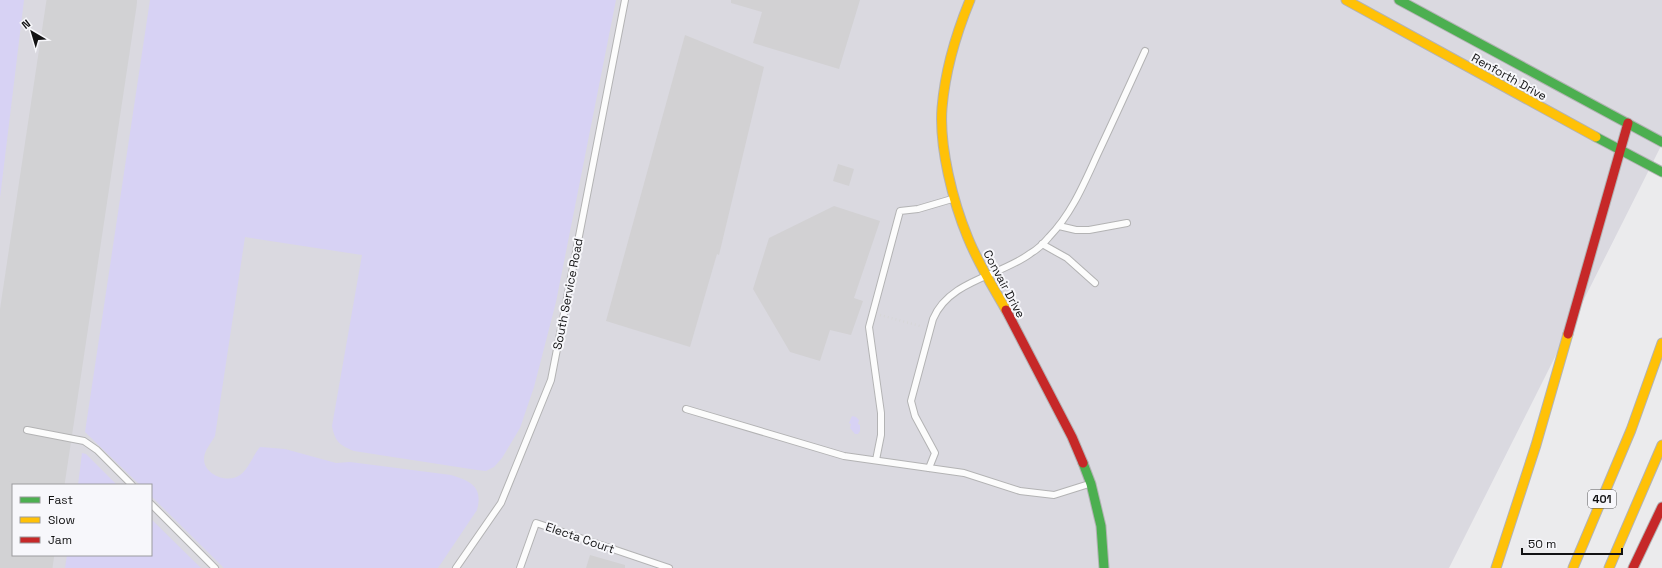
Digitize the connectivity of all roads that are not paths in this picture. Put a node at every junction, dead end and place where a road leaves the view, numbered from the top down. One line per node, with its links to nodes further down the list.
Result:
1 (625, 0): 29 (lane, South Service Road)
2 (968, 0): 10 (main road, Convair Drive)
3 (1346, 0): 8 (main road, Renforth Drive)
4 (1398, 0): 6 (main road, Renforth Drive)
5 (1145, 51): 12 (lane)
6 (1628, 124): 7 (main road, Renforth Drive); 8 (main road)
7 (1662, 142)
8 (1620, 150): 9 (main road, Renforth Drive); 33 (main road)
9 (1662, 172)
10 (954, 199): 14 (main road, Convair Drive); 22 (lane)
11 (1127, 223): 12 (lane)
12 (1059, 226): 13 (lane)
13 (1042, 244): 14 (lane); 15 (lane)
14 (985, 276): 23 (lane); 25 (main road, Convair Drive)
15 (1095, 283)
16 (1662, 343): 20 (main road)
17 (1662, 368): 20 (main road)
18 (686, 409): 22 (lane)
19 (27, 430): 24 (lane)
20 (1631, 430): 34 (main road, 401)
21 (1662, 445): 35 (main road)
22 (876, 460): 23 (lane)
23 (929, 468): 25 (lane)
24 (131, 484)
25 (1090, 484): 32 (main road, Convair Drive)
26 (152, 505): 28 (lane)
27 (1662, 507): 36 (main road)
28 (215, 568)
29 (456, 568)
30 (520, 568): 31 (lane, Electa Court)
31 (669, 568)
32 (1104, 568)
33 (1496, 568)
34 (1573, 568)
35 (1609, 568)
36 (1633, 568)

